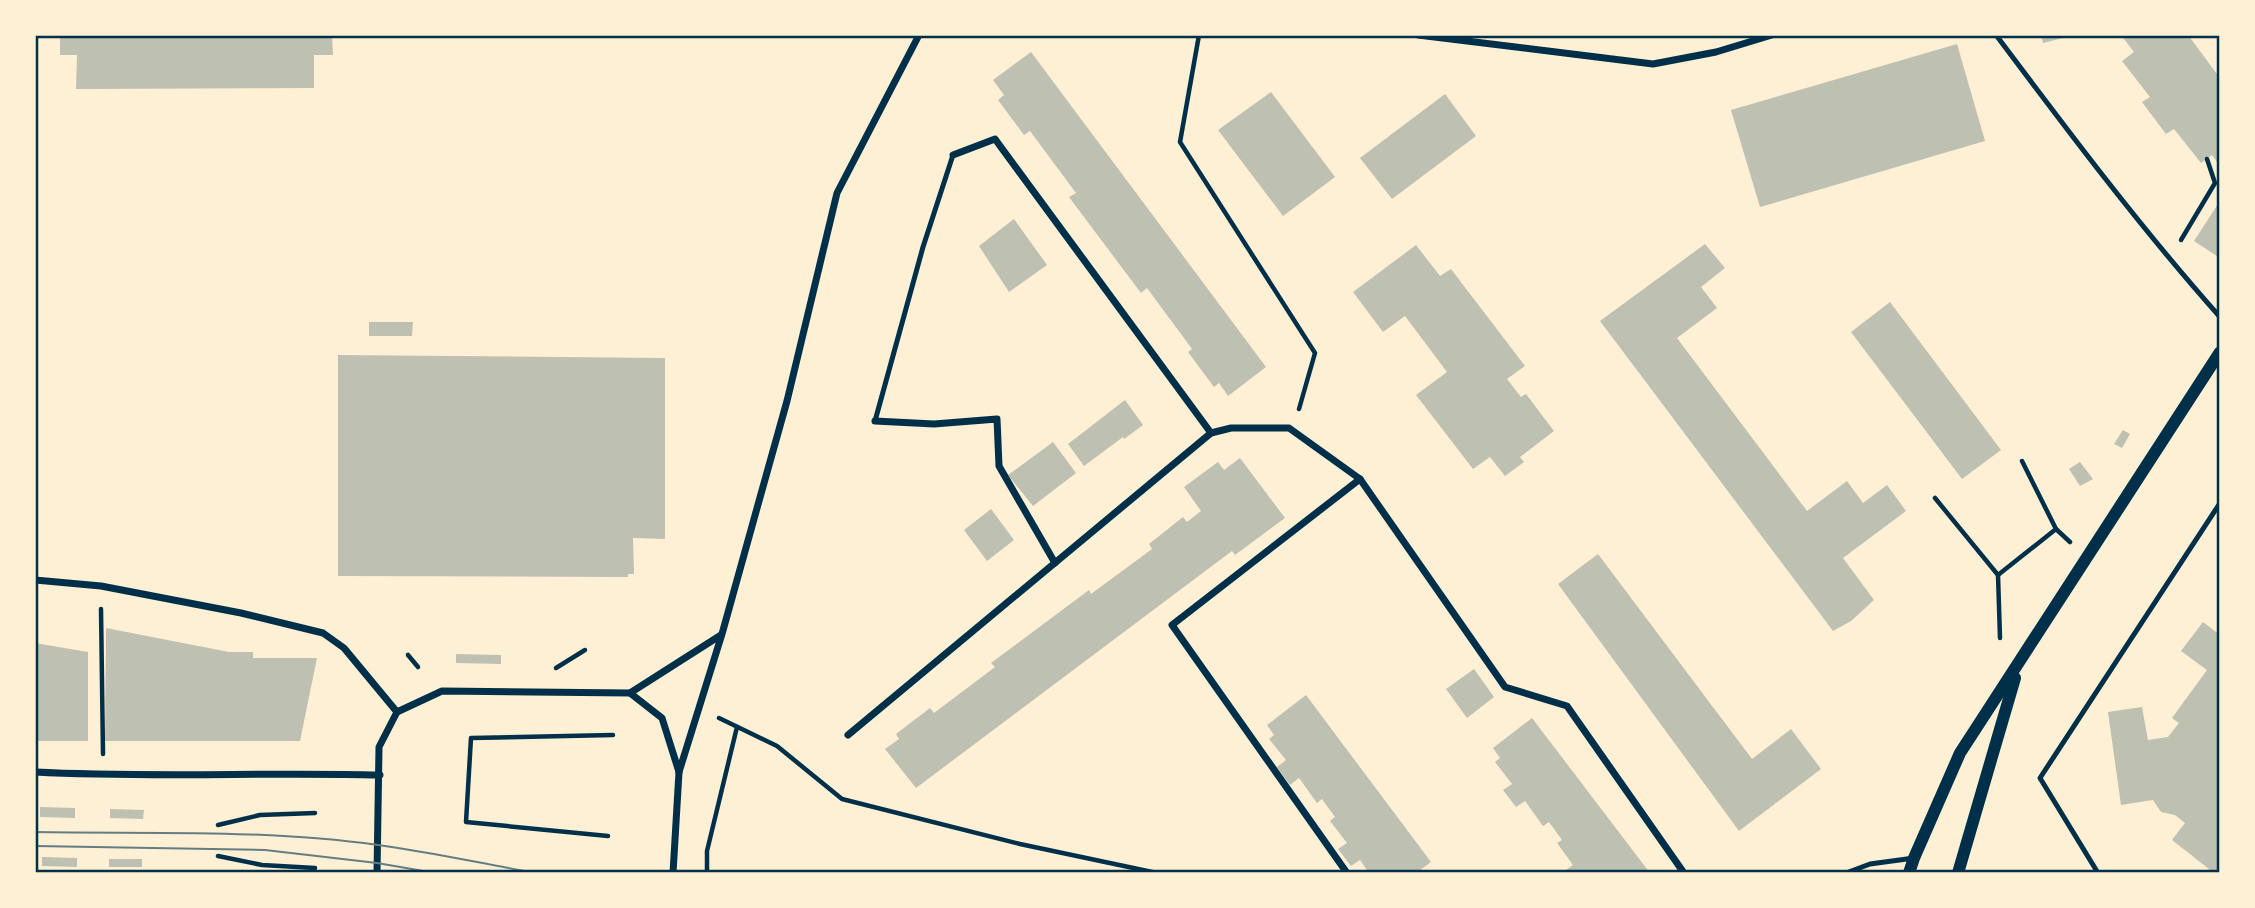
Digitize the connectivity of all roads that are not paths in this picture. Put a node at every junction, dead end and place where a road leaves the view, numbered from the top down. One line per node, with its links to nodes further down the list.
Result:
1 (919, 35): 14 (street)
2 (1418, 35): 3 (street)
3 (1772, 35)
4 (1996, 35): 6 (lane)
5 (953, 155): 8 (lane); 9 (street)
6 (2220, 317)
7 (2220, 352): 15 (street)
8 (875, 421): 12 (street)
9 (1211, 433): 10 (street); 12 (street)
10 (1360, 479): 25 (street); 26 (street)
11 (2220, 503): 30 (lane)
12 (1055, 563): 18 (street)
13 (35, 580): 17 (street)
14 (722, 634): 16 (street); 20 (street)
15 (2019, 664): 22 (street); 29 (street)
16 (630, 693): 17 (street); 20 (street)
17 (397, 712): 21 (street)
18 (848, 735)
19 (35, 772): 21 (street)
20 (679, 772): 24 (street)
21 (380, 775): 23 (street)
22 (1913, 858): 27 (lane); 28 (street)
23 (377, 873)
24 (673, 873)
25 (1347, 873)
26 (1684, 873)
27 (1846, 873)
28 (1909, 873)
29 (1958, 873)
30 (2098, 873)

